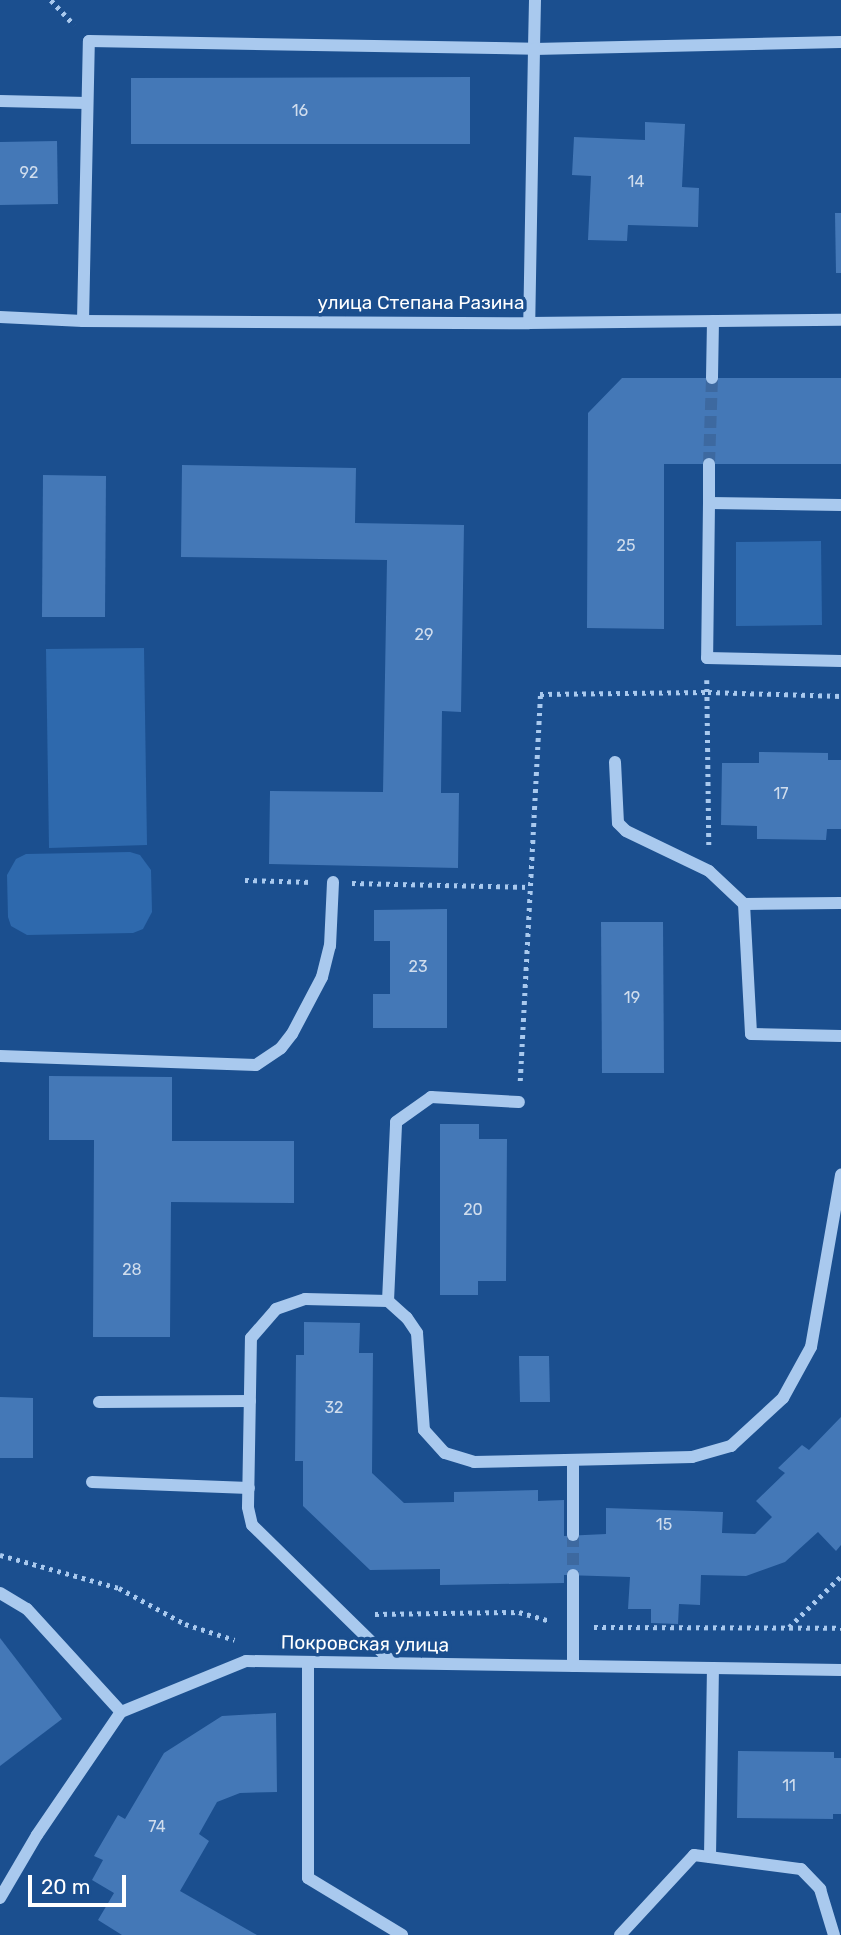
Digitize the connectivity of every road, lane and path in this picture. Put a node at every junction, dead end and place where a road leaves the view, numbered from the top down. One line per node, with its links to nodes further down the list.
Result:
1 (51, 0): 3 (path)
2 (535, 0): 5 (street)
3 (89, 41): 5 (street); 7 (street)
4 (841, 43): 5 (street)
5 (534, 49): 12 (street)
6 (0, 101): 7 (street)
7 (88, 103): 10 (street)
8 (0, 317): 10 (street, улица Степана Разина)
9 (841, 320): 11 (street, улица Степана Разина)
10 (83, 321): 12 (street, улица Степана Разина)
11 (713, 321): 12 (street, улица Степана Разина); 13 (street)
12 (529, 323)
13 (712, 378)
14 (709, 464): 15 (street)
15 (709, 503): 16 (street); 17 (street)
16 (841, 505)
17 (706, 658): 18 (street); 20 (path)
18 (841, 661)
19 (615, 762): 20 (street)
20 (709, 871): 25 (street)
21 (245, 880): 22 (path)
22 (333, 882): 23 (path); 27 (street)
23 (530, 887)
24 (841, 903): 25 (street)
25 (744, 904): 26 (street)
26 (841, 1036)
27 (0, 1056)
28 (519, 1102): 30 (street)
29 (841, 1175): 33 (street)
30 (388, 1301): 31 (street); 33 (street)
31 (250, 1401): 32 (street); 35 (street)
32 (99, 1402)
33 (573, 1460): 36 (street)
34 (92, 1482): 35 (street)
35 (249, 1488): 44 (street)
36 (573, 1535)
37 (0, 1555): 42 (path)
38 (573, 1575): 45 (street)
39 (841, 1576): 41 (path)
40 (0, 1593): 48 (street)
41 (789, 1628)
42 (239, 1640)
43 (308, 1662): 44 (street, Покровская улица); 48 (street, Покровская улица); 51 (street)
44 (393, 1663): 45 (street, Покровская улица)
45 (573, 1666): 46 (street, Покровская улица)
46 (713, 1668): 47 (street, Покровская улица); 49 (street)
47 (841, 1670)
48 (121, 1712): 50 (street)
49 (710, 1857): 52 (street); 53 (street)
50 (0, 1898)
51 (402, 1935)
52 (620, 1935)
53 (834, 1935)

